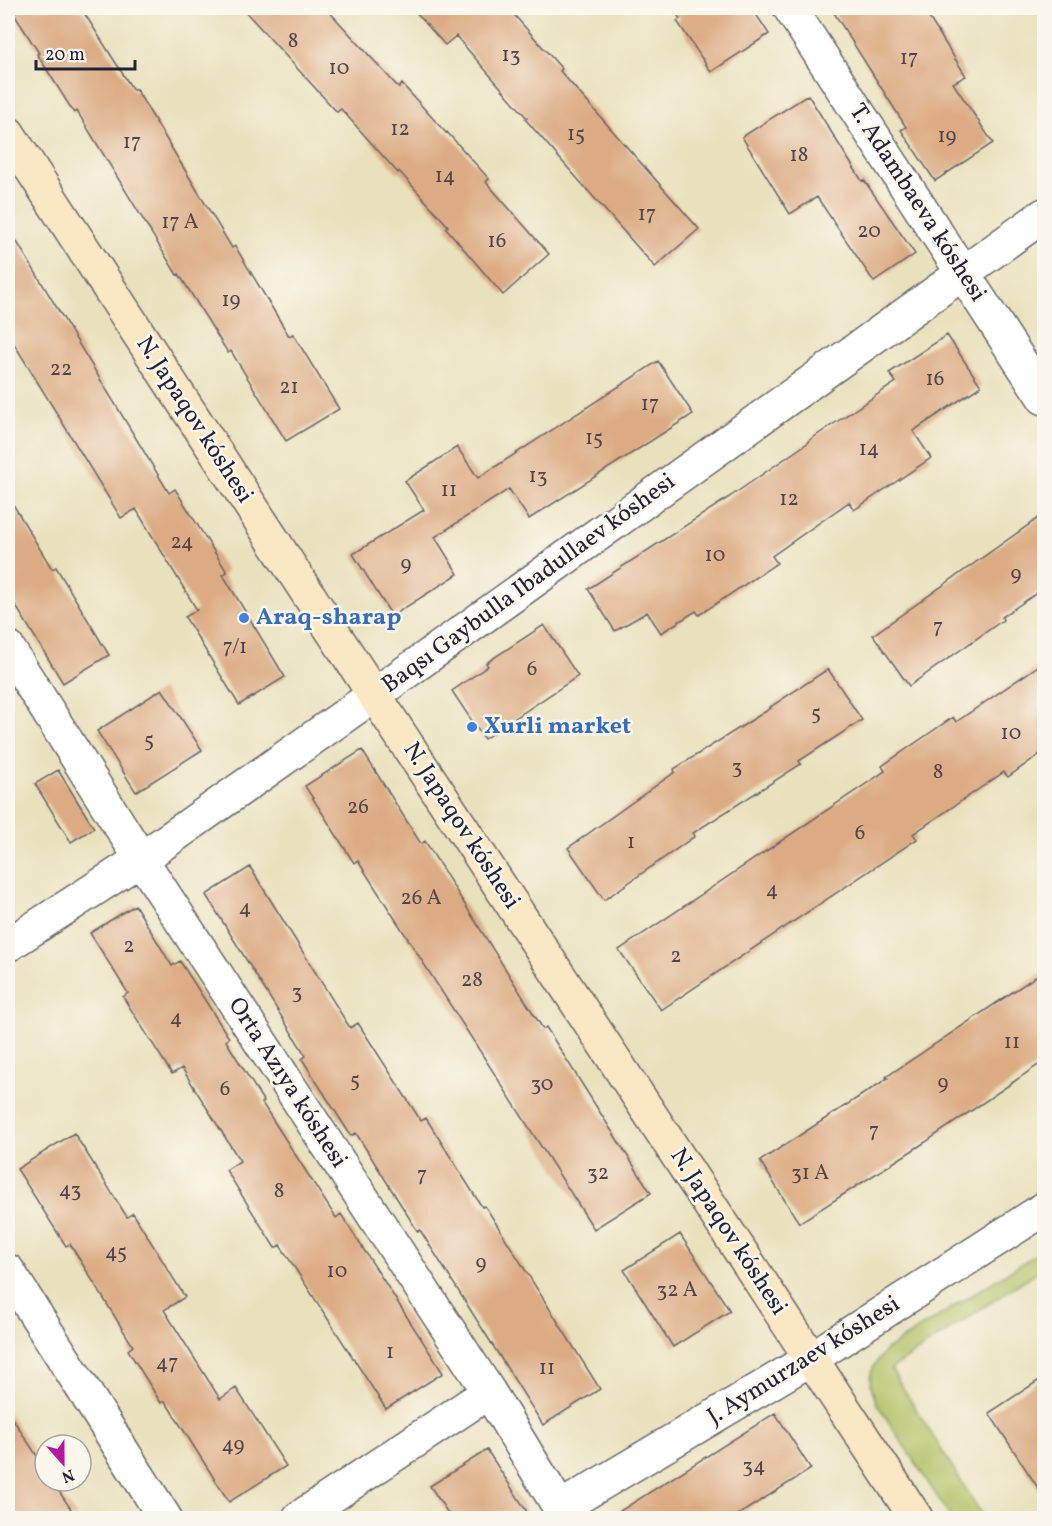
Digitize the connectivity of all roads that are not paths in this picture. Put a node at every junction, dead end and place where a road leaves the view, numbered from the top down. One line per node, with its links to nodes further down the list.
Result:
1 (789, 8): 4 (street, T. Adambaeva kóshesi)
2 (8, 133): 7 (main road, N. Japaqov kóshesi)
3 (1044, 215): 4 (street, Baqsı Gaybulla Ibadullaev kóshesi)
4 (963, 272): 5 (street, T. Adambaeva kóshesi); 7 (street, Baqsı Gaybulla Ibadullaev kóshesi)
5 (1044, 398)
6 (8, 648): 8 (street, Orta Azıya kóshesi)
7 (374, 695): 8 (street, Baqsı Gaybulla Ibadullaev kóshesi); 12 (main road, N. Japaqov kóshesi)
8 (141, 859): 9 (street, Baqsı Gaybulla Ibadullaev kóshesi); 13 (street, Orta Azıya kóshesi)
9 (8, 945)
10 (1044, 1209): 12 (street, J. Aymurzaev kóshesi)
11 (8, 1271): 15 (street)
12 (812, 1358): 14 (street, J. Aymurzaev kóshesi); 17 (main road, N. Japaqov kóshesi)
13 (489, 1392): 14 (street, Orta Azıya kóshesi); 16 (street)
14 (563, 1513)
15 (165, 1518)
16 (299, 1518)
17 (916, 1518)

